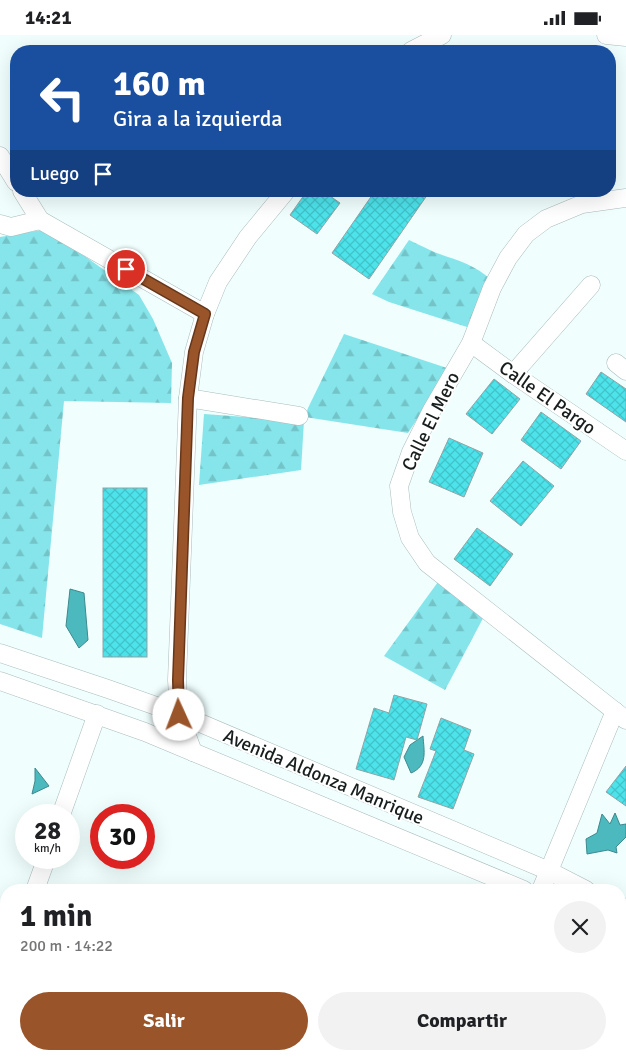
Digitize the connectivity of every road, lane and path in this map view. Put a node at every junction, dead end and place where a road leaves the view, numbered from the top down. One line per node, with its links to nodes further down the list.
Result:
1 (442, 35): 4 (street)
2 (606, 35): 3 (street)
3 (626, 37)
4 (423, 45)
5 (0, 156): 6 (street)
6 (10, 172)
7 (26, 197): 10 (street)
8 (281, 197): 13 (street)
9 (626, 198): 14 (street, Calle El Mero)
10 (40, 220): 11 (street); 13 (street)
11 (0, 224)
12 (591, 285): 15 (street)
13 (205, 314): 16 (street)
14 (471, 343): 15 (street, Calle El Pargo); 23 (street, Calle El Mero)
15 (513, 374): 18 (street, Calle El Pargo)
16 (188, 398): 17 (street); 22 (street)
17 (299, 416)
18 (626, 451)
19 (0, 653): 22 (street, Avenida Aldonza Manrique)
20 (2, 687): 21 (street, Avenida Aldonza Manrique)
21 (97, 714): 24 (street, Avenida Aldonza Manrique); 25 (street)
22 (179, 715): 24 (street); 27 (street, Avenida Aldonza Manrique)
23 (621, 716): 27 (street)
24 (193, 752): 29 (street, Avenida Aldonza Manrique)
25 (65, 804)
26 (42, 869): 28 (street)
27 (548, 871): 30 (street); 31 (street, Avenida Aldonza Manrique)
28 (37, 884)
29 (510, 884)
30 (543, 884)
31 (574, 884)

